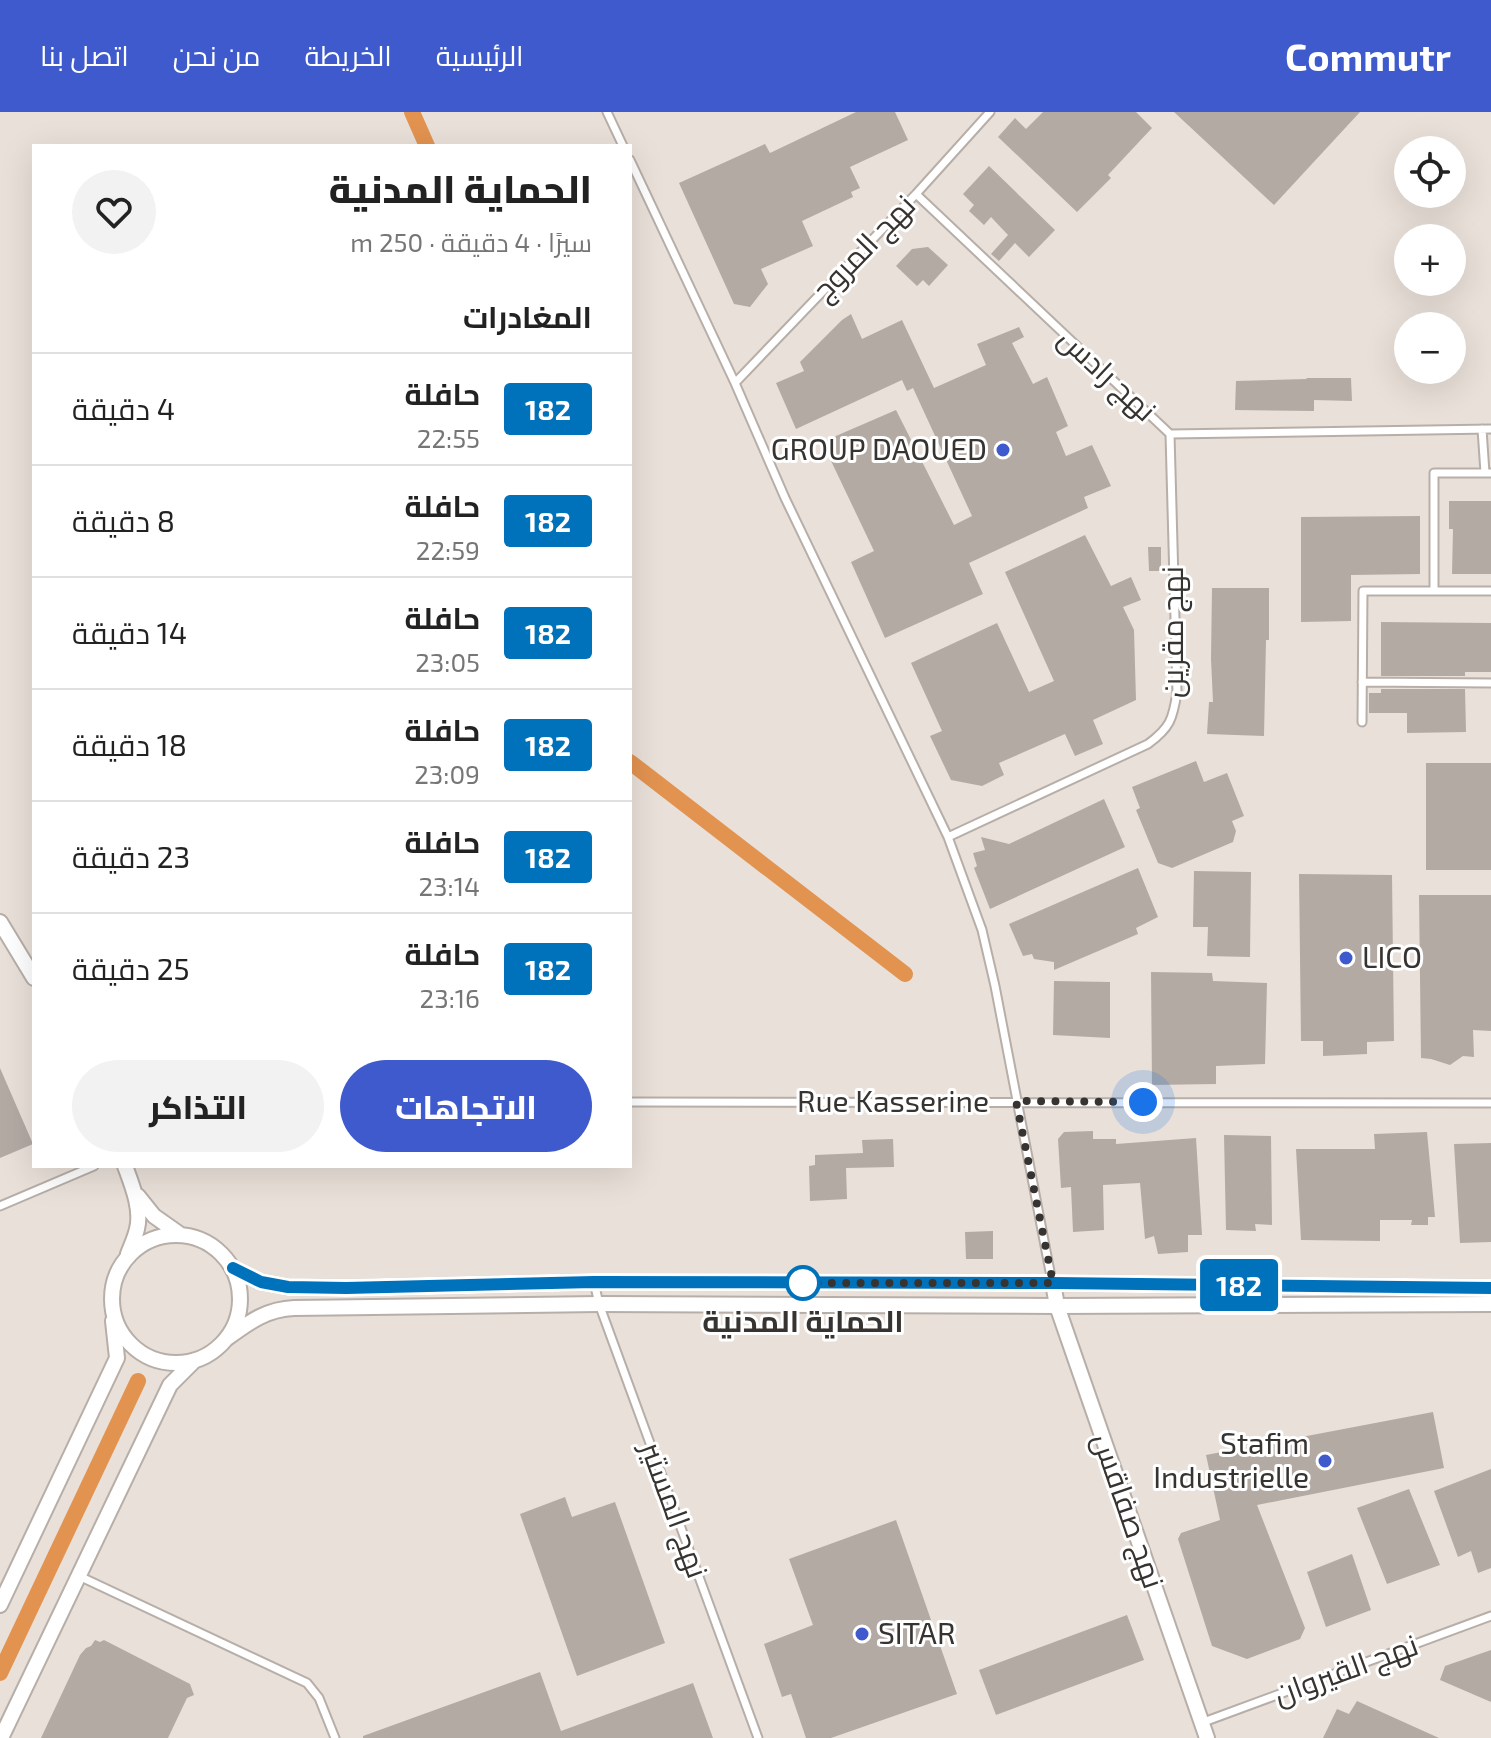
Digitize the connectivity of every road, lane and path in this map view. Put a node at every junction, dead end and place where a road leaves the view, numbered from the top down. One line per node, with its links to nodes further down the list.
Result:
1 (607, 112): 3 (lane)
2 (990, 112): 5 (lane, نهج المروج)
3 (622, 144)
4 (632, 164): 6 (lane)
5 (916, 194): 6 (lane, نهج المروج); 8 (lane, نهج رادس)
6 (735, 383): 15 (lane)
7 (1487, 429): 8 (lane, نهج رادس); 9 (lane)
8 (1170, 434): 15 (lane, نهج مقرين)
9 (1488, 473): 10 (lane)
10 (1434, 591): 11 (lane); 12 (lane)
11 (1491, 591)
12 (1362, 682): 13 (lane); 14 (lane)
13 (1491, 683)
14 (1362, 722)
15 (948, 837): 18 (lane)
16 (0, 922): 17 (street)
17 (32, 975)
18 (1016, 1101): 19 (lane, Rue Kasserine); 20 (lane, Rue Kasserine); 29 (lane)
19 (632, 1102)
20 (1491, 1103)
21 (89, 1168): 24 (lane)
22 (126, 1168): 23 (street)
23 (134, 1189): 25 (street); 26 (street)
24 (0, 1206)
25 (181, 1235): 26 (street); 27 (street)
26 (126, 1258): 33 (street)
27 (233, 1268): 28 (street); 35 (street)
28 (594, 1282): 29 (street); 31 (lane, نهج المستير)
29 (1053, 1283): 30 (street); 34 (street, نهج صفاقس)
30 (1491, 1288)
31 (599, 1304): 34 (street); 35 (street); 43 (lane, نهج المستير)
32 (1491, 1304): 34 (street)
33 (112, 1305): 36 (street); 38 (street)
34 (1057, 1306): 40 (street, نهج صفاقس)
35 (226, 1339): 36 (street)
36 (195, 1360): 37 (street)
37 (79, 1576): 41 (street); 42 (lane)
38 (0, 1605)
39 (1491, 1616): 40 (lane, نهج القيروان)
40 (1201, 1723): 44 (street, نهج صفاقس)
41 (1, 1738)
42 (335, 1738)
43 (758, 1738)
44 (1207, 1738)

